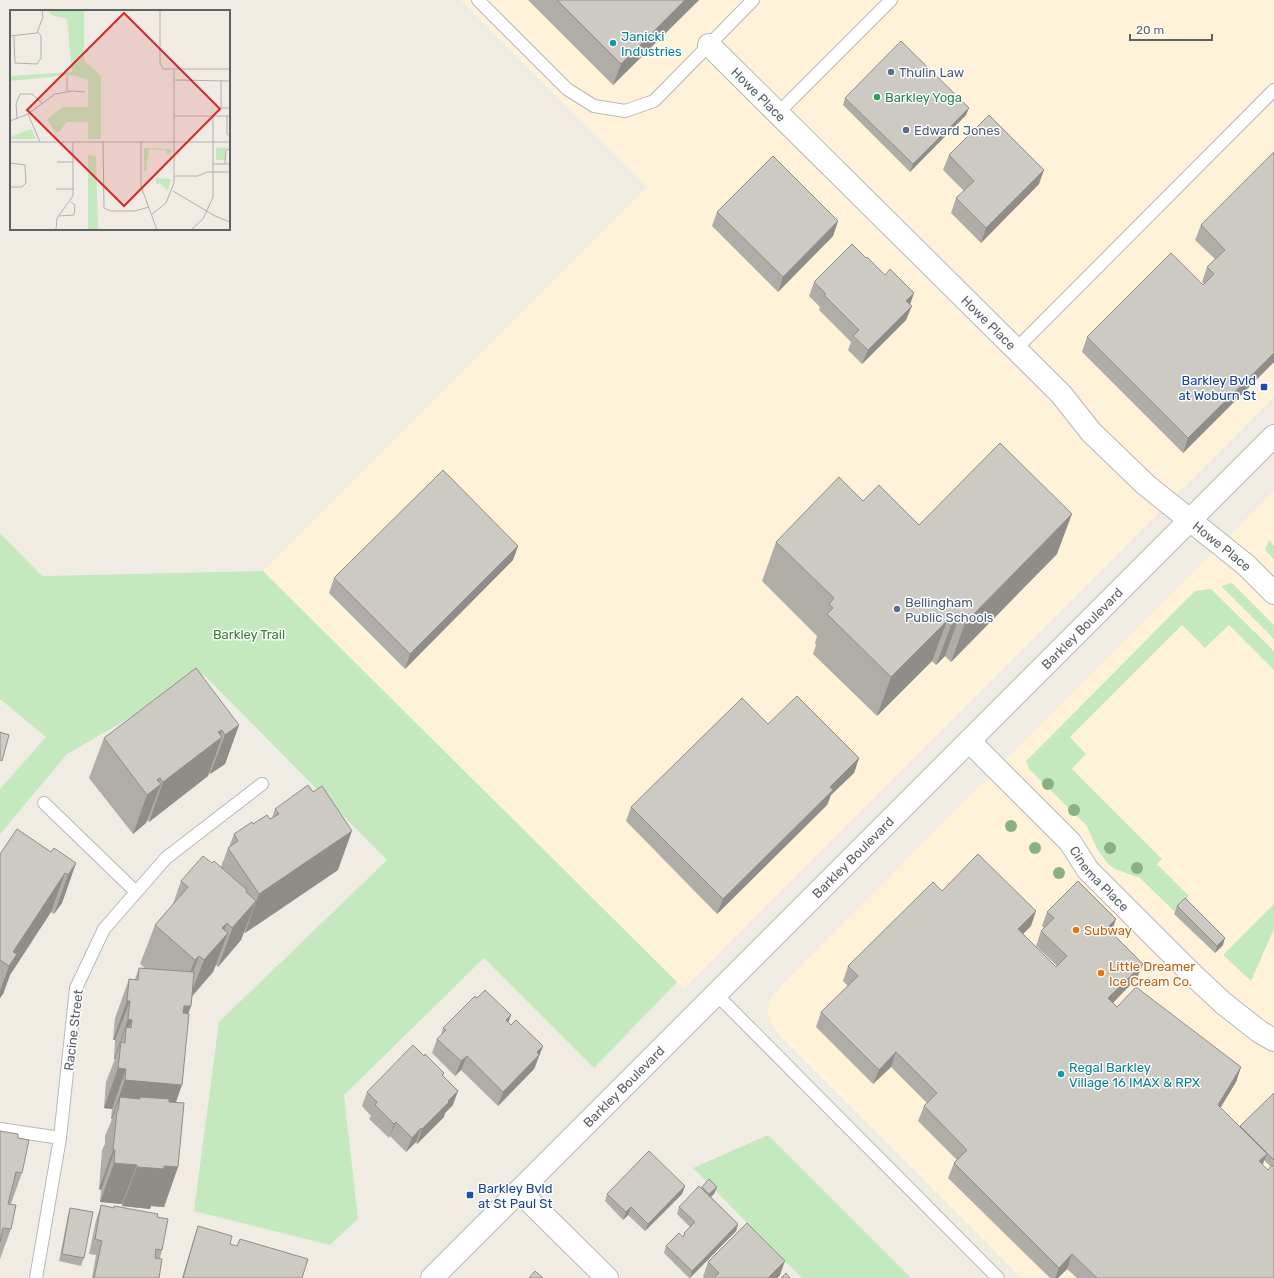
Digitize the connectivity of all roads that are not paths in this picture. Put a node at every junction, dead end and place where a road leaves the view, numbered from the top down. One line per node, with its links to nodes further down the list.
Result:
1 (478, 0): 4 (lane)
2 (753, 0): 4 (lane)
3 (891, 0): 6 (lane)
4 (709, 45): 6 (street, Howe Place)
5 (1274, 92): 7 (lane)
6 (779, 112): 7 (street, Howe Place)
7 (1016, 349): 9 (street, Howe Place)
8 (1274, 436): 9 (street, Barkley Boulevard)
9 (1190, 520): 10 (street, Howe Place); 11 (street, Barkley Boulevard)
10 (1274, 592)
11 (969, 741): 15 (street, Barkley Boulevard); 16 (street, Cinema Place)
12 (262, 784): 14 (lane, Racine Street)
13 (44, 803): 14 (lane)
14 (136, 892): 18 (lane, Racine Street)
15 (716, 994): 19 (street, Barkley Boulevard); 23 (lane)
16 (1274, 1040)
17 (0, 1129): 18 (lane)
18 (60, 1138): 20 (lane, Racine Street)
19 (519, 1191): 21 (street, Barkley Boulevard); 22 (street)
20 (36, 1278)
21 (432, 1278)
22 (607, 1278)
23 (998, 1278)

